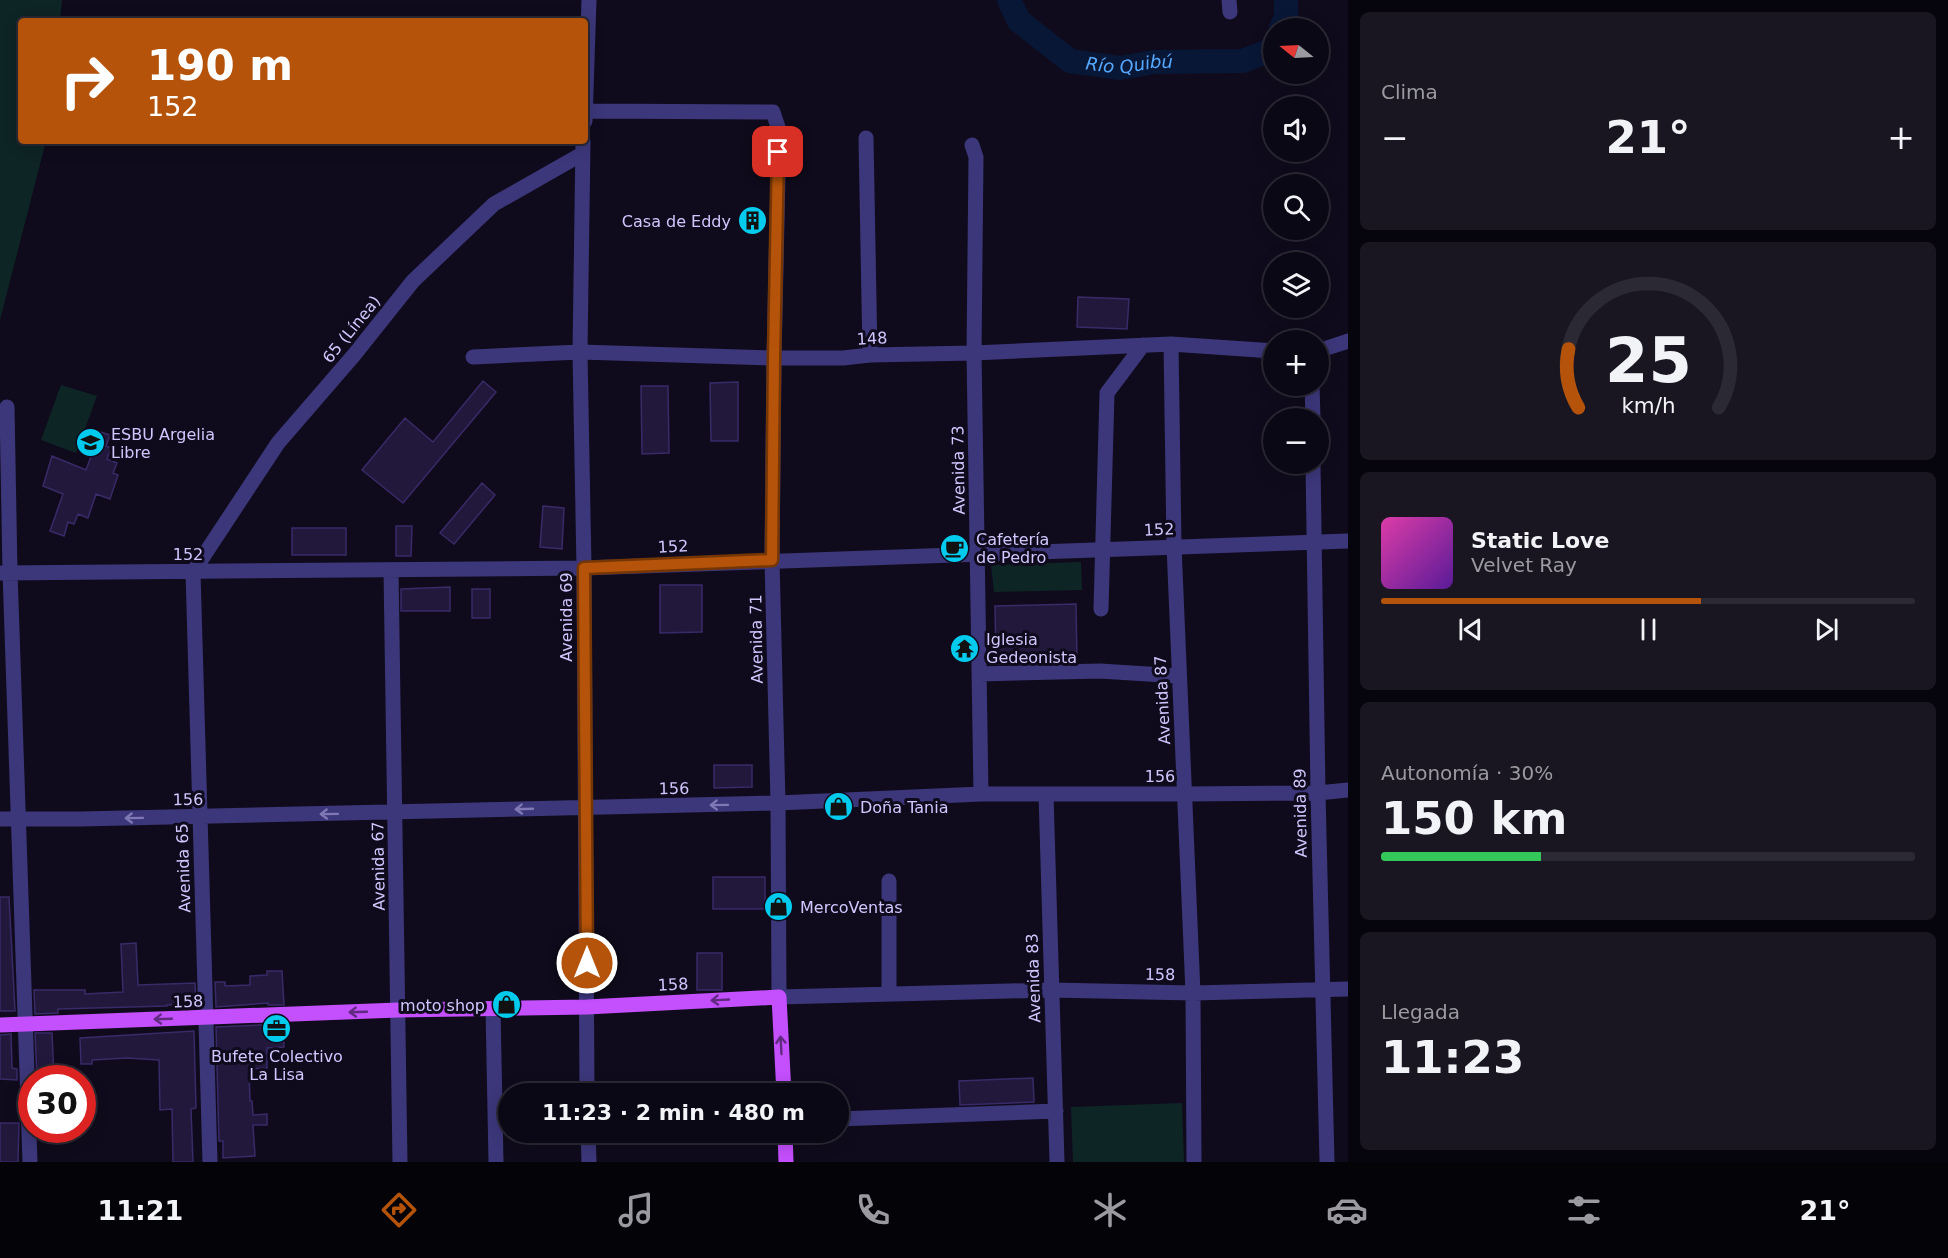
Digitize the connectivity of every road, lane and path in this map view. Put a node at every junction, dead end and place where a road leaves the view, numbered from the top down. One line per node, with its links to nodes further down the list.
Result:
1 (589, 0): 2 (street)
2 (588, 37)
3 (588, 111): 16 (street, Avenida 71)
4 (866, 138): 14 (street)
5 (972, 145): 13 (street, Avenida 73)
6 (583, 148): 12 (street, Avenida 69); 28 (street, 65 (Línea))
7 (1348, 341): 10 (street)
8 (1171, 344): 9 (street, 148); 11 (street, 148); 21 (street, Avenida 87)
9 (1143, 345): 13 (street, 148); 22 (street)
10 (1329, 347)
11 (1263, 350)
12 (580, 352): 15 (street, 148); 16 (street, 148); 25 (street, Avenida 69)
13 (974, 353): 14 (street, 148); 23 (street, Avenida 73)
14 (870, 355): 16 (street, 148)
15 (473, 357)
16 (774, 358): 24 (street, Avenida 71)
17 (7, 408): 27 (street)
18 (1313, 474): 20 (street, Avenida 89)
19 (1348, 541): 20 (street, 152)
20 (1314, 543): 21 (street, 152); 33 (street, Avenida 89)
21 (1174, 546): 22 (street, 152); 31 (street, Avenida 87)
22 (1102, 550): 23 (street, 152); 29 (street)
23 (977, 555): 24 (street, 152); 30 (street, Avenida 73)
24 (772, 560): 25 (street, 152); 37 (street, Avenida 71)
25 (584, 568): 26 (street, 152); 38 (street, Avenida 69)
26 (391, 570): 28 (street, 152); 39 (street, Avenida 67)
27 (5, 572): 28 (street, 152); 42 (street)
28 (193, 572): 40 (street, Avenida 65)
29 (1101, 609)
30 (979, 674): 31 (street); 34 (street, Avenida 73)
31 (1179, 676): 36 (street, Avenida 87)
32 (1348, 790): 33 (street, 156)
33 (1318, 793): 36 (street, 156); 46 (street, Avenida 89)
34 (981, 794): 35 (street, 156); 37 (street, 156)
35 (1046, 794): 36 (street, 156); 45 (street, Avenida 83)
36 (1185, 794): 47 (street, Avenida 87)
37 (778, 803): 38 (street, 156, one-way to 38); 49 (street, Avenida 71)
38 (585, 808): 39 (street, 156, one-way to 39); 50 (street, Avenida 69)
39 (395, 813): 40 (street, 156, one-way to 40); 52 (street, Avenida 67)
40 (200, 816): 42 (street, 156, one-way to 42); 53 (street, Avenida 65)
41 (0, 819): 42 (street, 156)
42 (20, 819): 55 (street)
43 (889, 881): 48 (street)
44 (1348, 989): 46 (street, 158)
45 (1051, 990): 47 (street, 158); 48 (street, 158); 58 (street, Avenida 83)
46 (1323, 990): 47 (street, 158); 70 (street, Avenida 89)
47 (1193, 993): 69 (street, Avenida 87)
48 (889, 994): 49 (street, 158)
49 (779, 997): 50 (main road, 158, one-way to 50); 57 (main road, Avenida 71, one-way to 49)
50 (587, 1007): 51 (main road, 158); 56 (street, Avenida 69)
51 (493, 1008): 52 (main road, 158); 65 (street)
52 (398, 1010): 53 (main road, 158, one-way to 53); 64 (street, Avenida 67)
53 (206, 1018): 55 (main road, 158, one-way to 55); 63 (street, Avenida 65)
54 (0, 1025): 55 (main road, 158)
55 (26, 1025): 62 (street)
56 (587, 1083)
57 (783, 1083)
58 (1056, 1111): 59 (street); 68 (street, Avenida 83)
59 (849, 1119)
60 (588, 1143): 66 (street)
61 (785, 1143): 67 (main road)
62 (30, 1162)
63 (210, 1162)
64 (400, 1162)
65 (496, 1162)
66 (589, 1162)
67 (786, 1162)
68 (1057, 1162)
69 (1194, 1162)
70 (1327, 1162)

